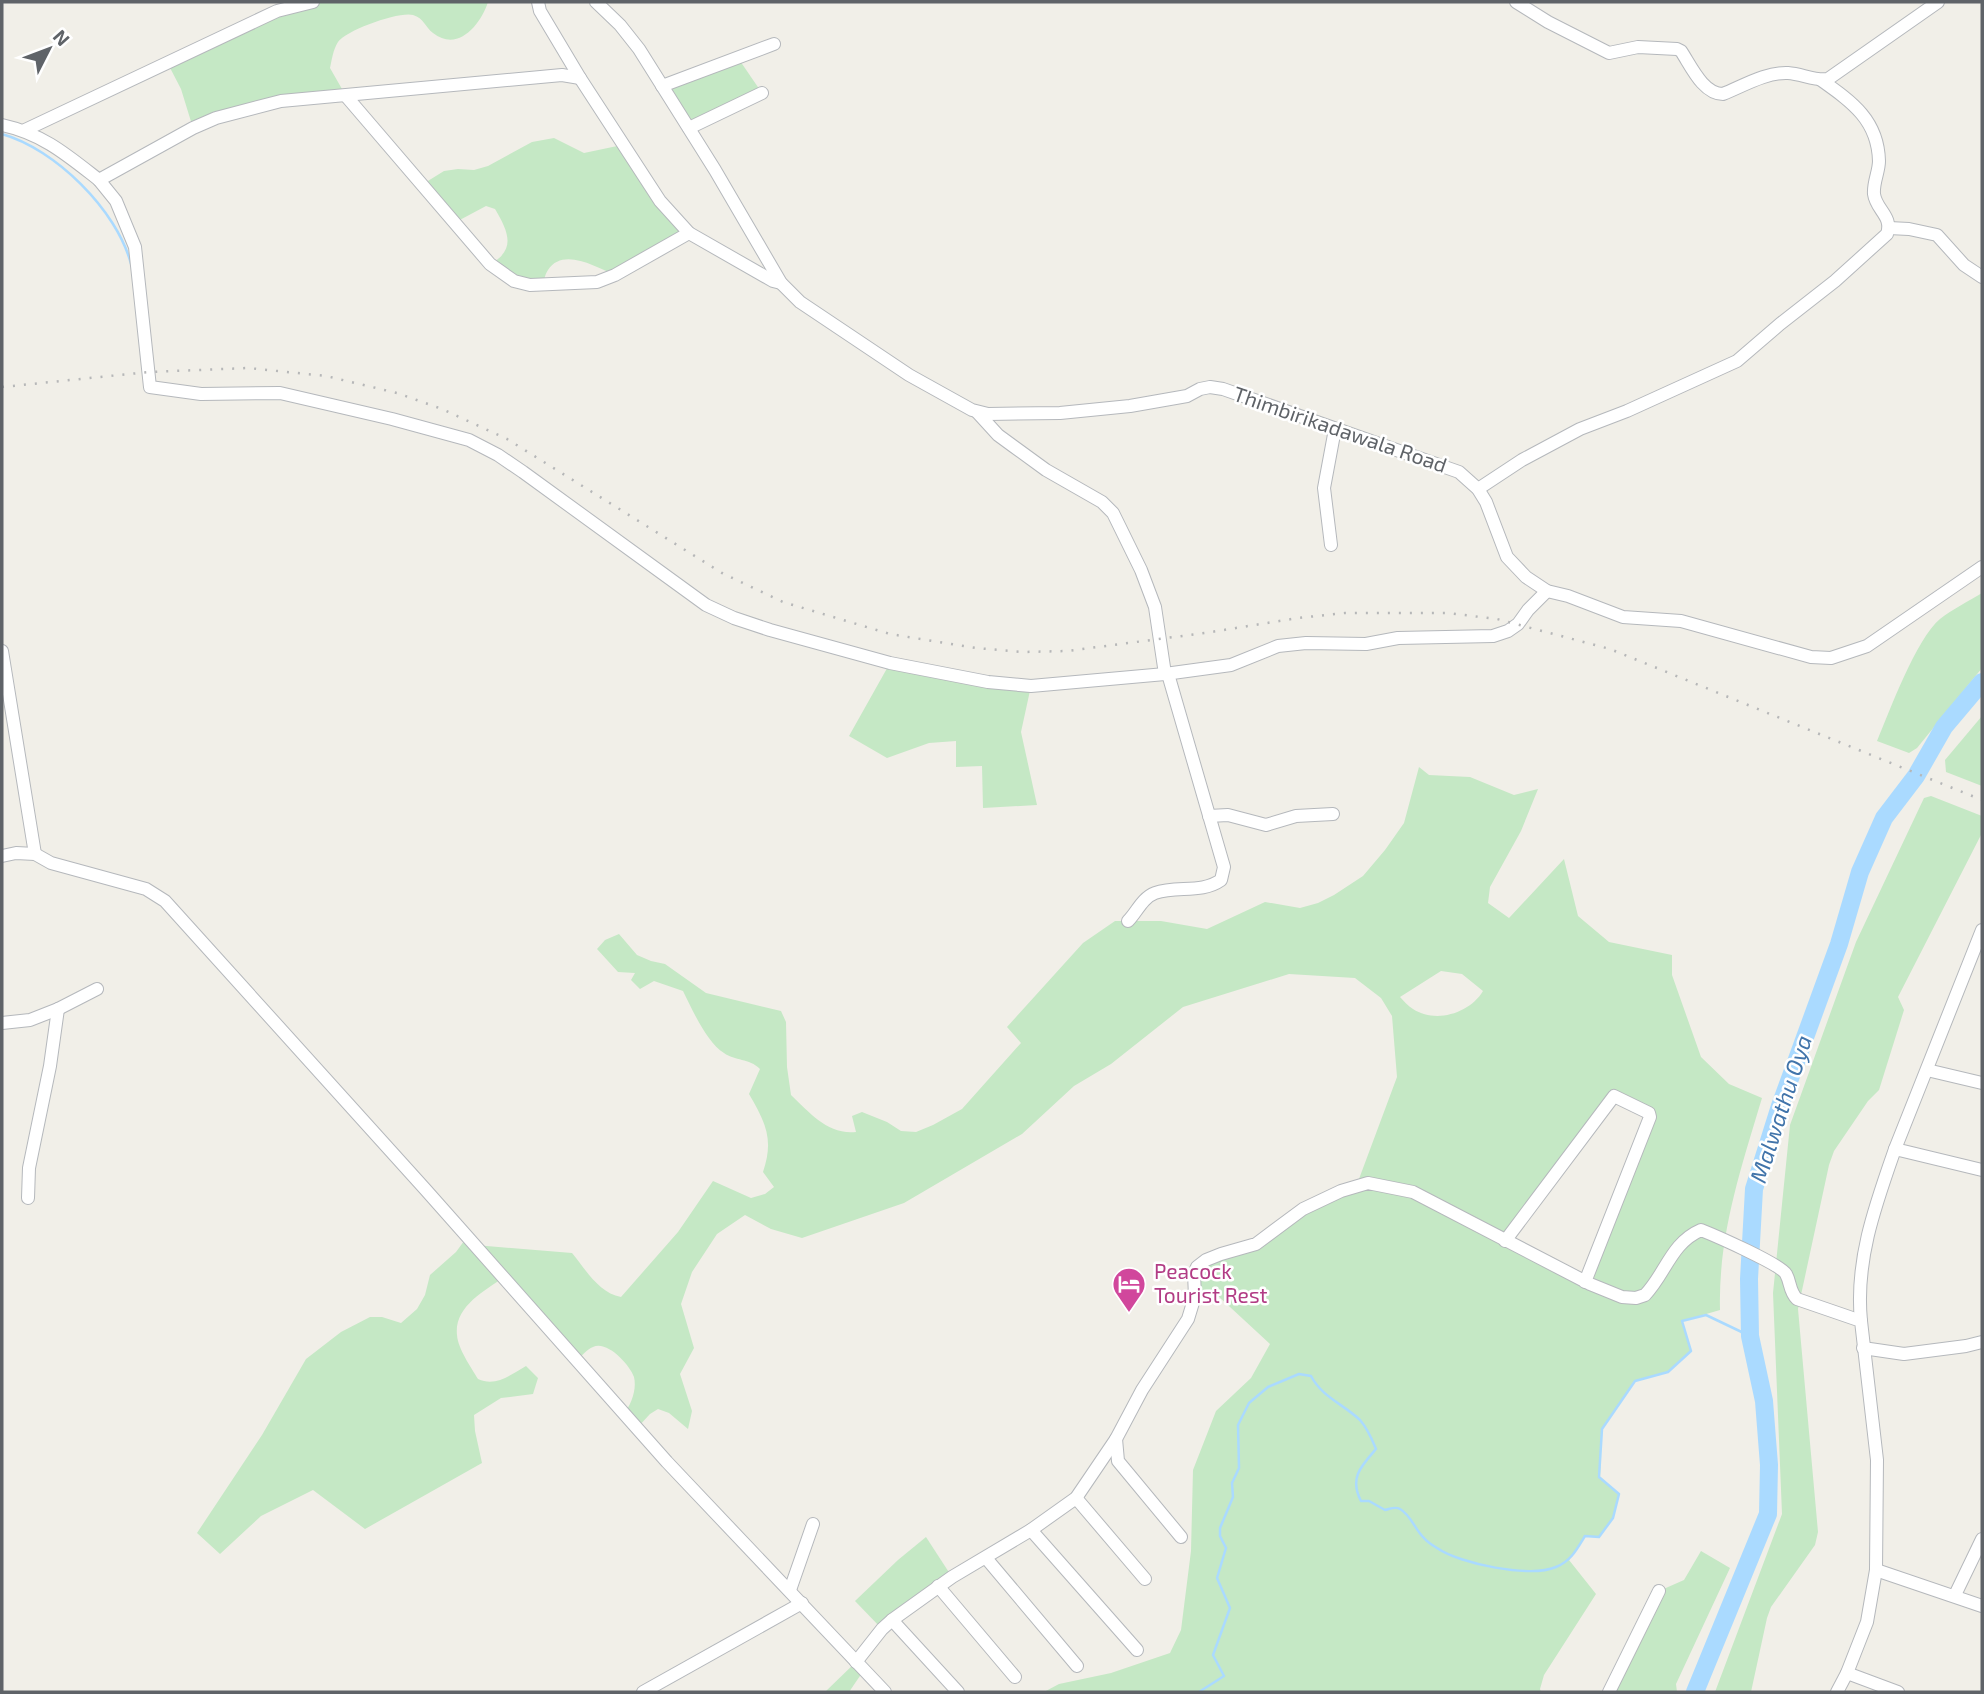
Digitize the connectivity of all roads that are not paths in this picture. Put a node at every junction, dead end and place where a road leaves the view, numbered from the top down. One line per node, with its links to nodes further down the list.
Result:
1 (313, 2): 14 (street)
2 (538, 2): 7 (street)
3 (596, 2): 9 (street)
4 (1516, 2): 8 (street)
5 (1938, 2): 8 (street)
6 (774, 44): 9 (street)
7 (580, 78): 11 (street); 17 (street)
8 (1821, 80): 16 (street)
9 (662, 86): 13 (street)
10 (762, 93): 13 (street)
11 (346, 96): 15 (street); 17 (street)
12 (2, 125): 14 (street)
13 (689, 128): 19 (street)
14 (24, 130): 15 (street)
15 (99, 180): 27 (street)
16 (1889, 228): 18 (street); 22 (street)
17 (689, 233): 19 (street)
18 (1982, 277)
19 (778, 282): 20 (street, Thimbirikadawala Road)
20 (977, 411): 21 (street, Thimbirikadawala Road); 27 (street)
21 (1335, 429): 22 (street, Thimbirikadawala Road); 23 (street)
22 (1478, 489): 25 (street, Thimbirikadawala Road)
23 (1331, 545)
24 (1982, 567): 25 (street, Thimbirikadawala Road)
25 (1547, 592): 27 (street)
26 (2, 651): 30 (street)
27 (1166, 674): 29 (street)
28 (1333, 814): 29 (street)
29 (1209, 816): 32 (street)
30 (35, 854): 31 (street); 57 (street)
31 (2, 856)
32 (1128, 921)
33 (1982, 930): 37 (street)
34 (97, 989): 35 (street)
35 (58, 1009): 36 (street); 41 (street)
36 (2, 1023)
37 (1927, 1070): 38 (street); 39 (street)
38 (1982, 1083)
39 (1895, 1149): 40 (street); 44 (street)
40 (1982, 1170)
41 (28, 1198)
42 (1505, 1241): 43 (street); 43 (street); 47 (street)
43 (1585, 1282): 44 (street)
44 (1861, 1321): 46 (street)
45 (1982, 1342): 46 (street)
46 (1863, 1349): 54 (street)
47 (1116, 1439): 48 (street); 51 (street)
48 (1076, 1498): 50 (street); 55 (street)
49 (813, 1524): 57 (street)
50 (1031, 1530): 53 (street); 63 (street)
51 (1181, 1537)
52 (1982, 1539): 59 (street)
53 (986, 1558): 56 (street); 65 (street)
54 (1876, 1570): 59 (street); 66 (street)
55 (1145, 1579)
56 (938, 1586): 62 (street); 67 (street)
57 (790, 1591): 60 (street)
58 (1659, 1591): 71 (street)
59 (1955, 1595): 61 (street)
60 (802, 1604): 64 (street); 68 (street)
61 (1982, 1606)
62 (892, 1620): 64 (street); 70 (street)
63 (1137, 1650)
64 (856, 1662): 69 (street)
65 (1077, 1666)
66 (1847, 1673): 72 (street); 73 (street)
67 (1015, 1677)
68 (643, 1692)
69 (884, 1692)
70 (958, 1692)
71 (1609, 1692)
72 (1837, 1692)
73 (1898, 1692)

